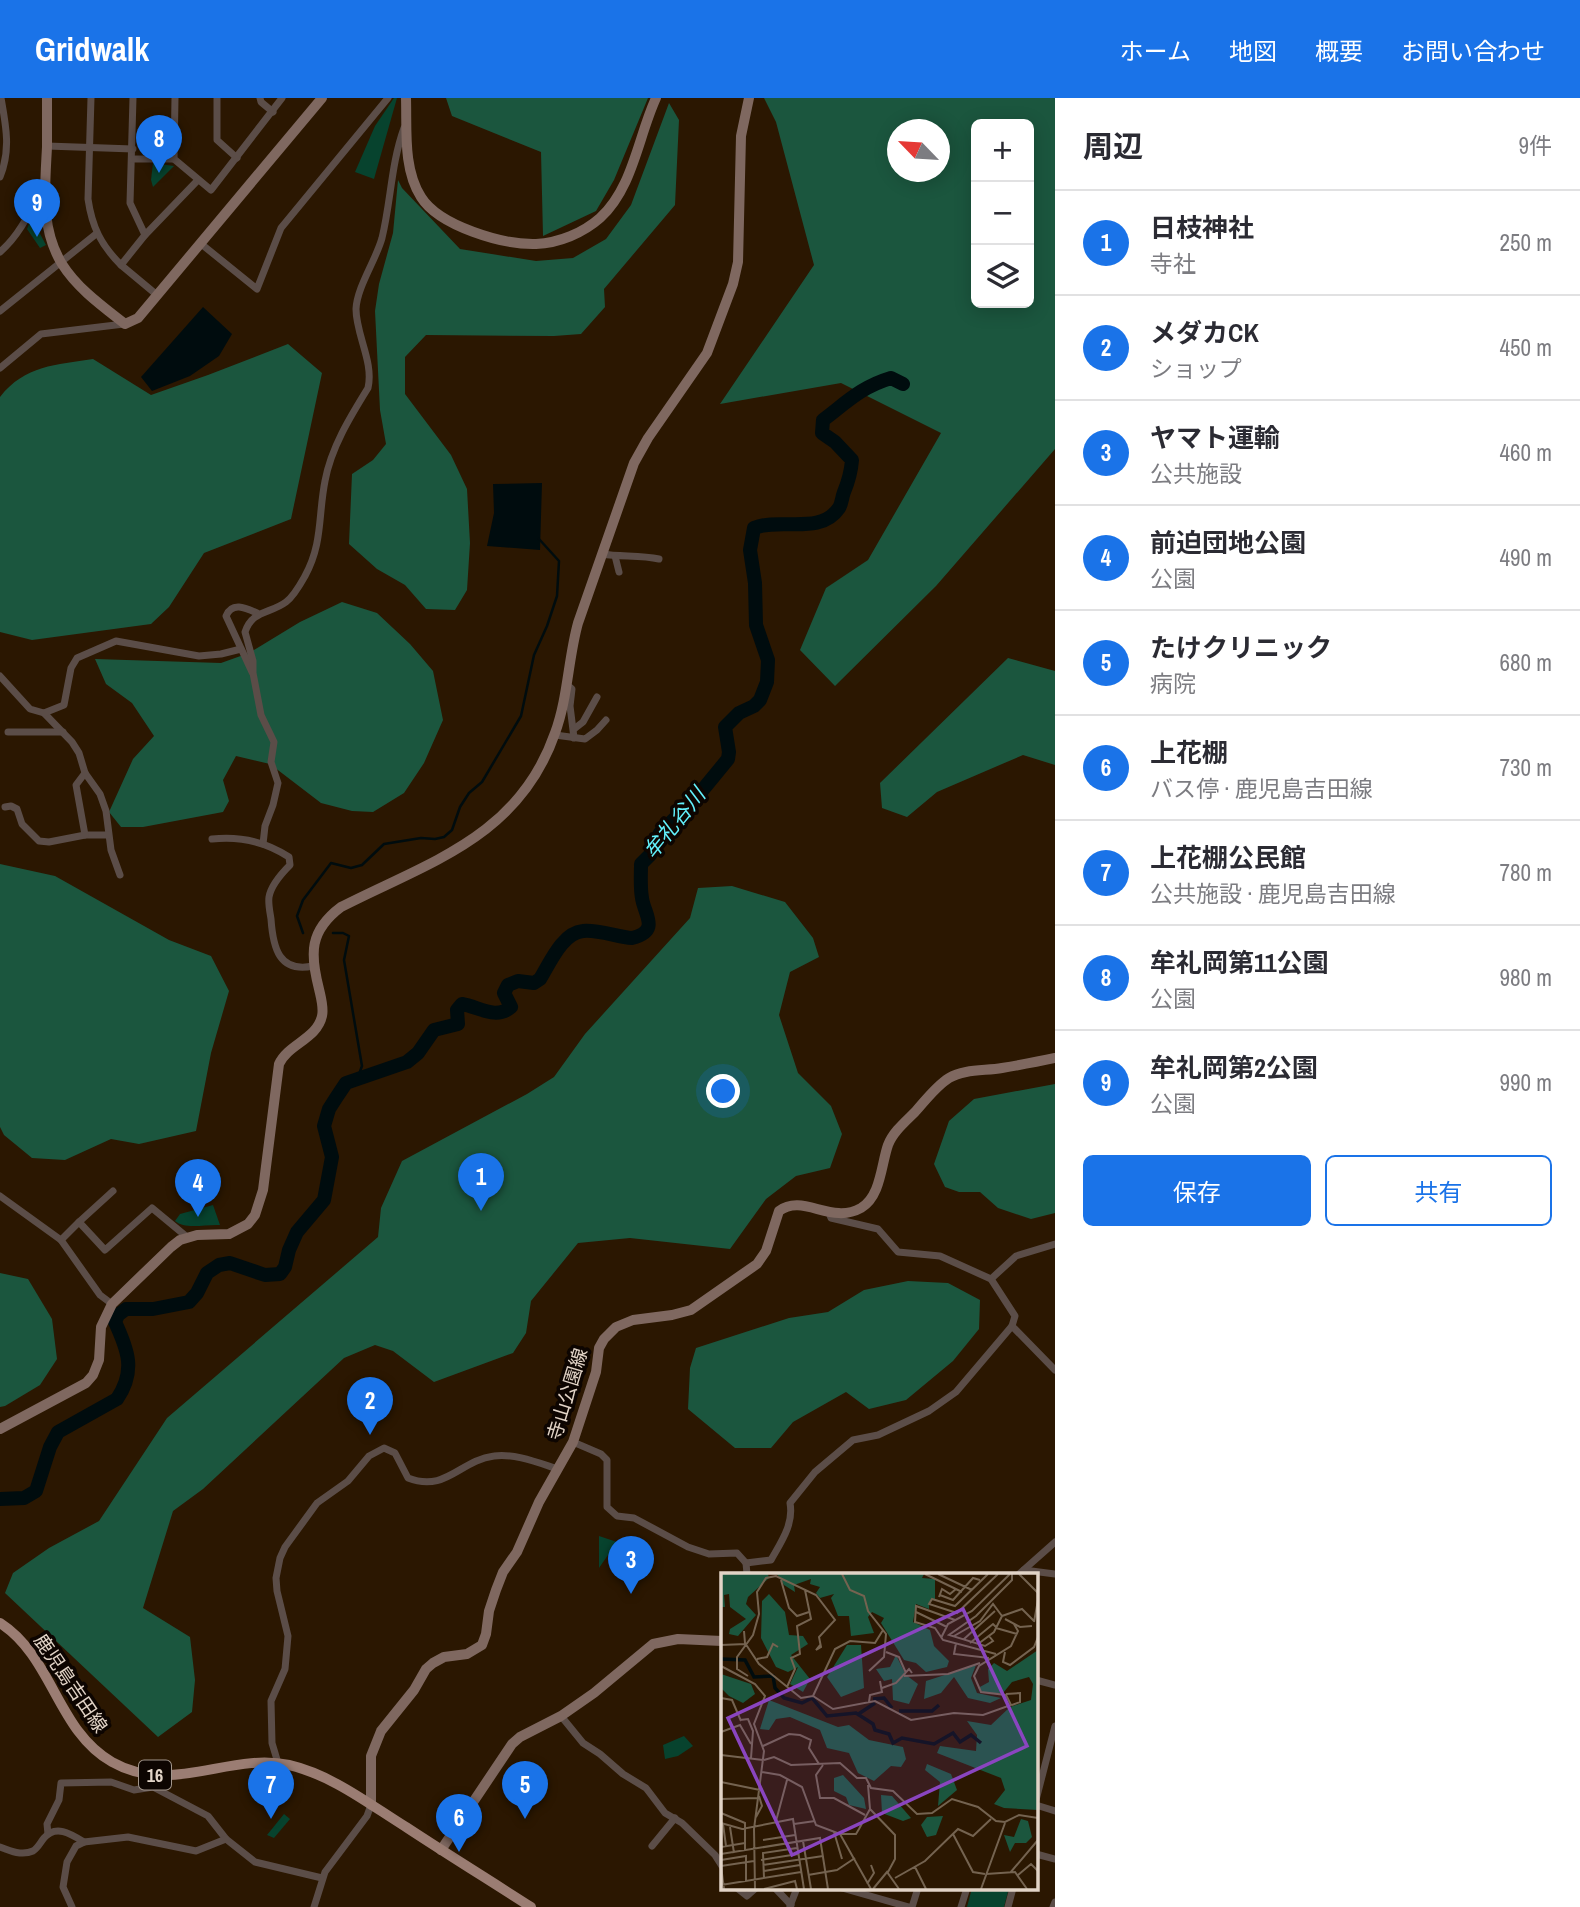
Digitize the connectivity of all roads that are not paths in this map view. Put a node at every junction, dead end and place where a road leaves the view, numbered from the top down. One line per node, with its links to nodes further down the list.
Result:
1 (1, 98): 22 (street)
2 (47, 98): 16 (street)
3 (91, 98): 17 (street)
4 (133, 98): 18 (street)
5 (175, 98): 21 (street)
6 (217, 98): 19 (street)
7 (260, 98): 14 (street)
8 (282, 98): 14 (street)
9 (322, 98): 27 (street)
10 (388, 98): 27 (street)
11 (406, 98): 15 (street)
12 (656, 98): 15 (street)
13 (749, 98): 35 (street)
14 (273, 112): 19 (street)
15 (406, 120): 39 (street)
16 (47, 146): 17 (street); 24 (street)
17 (89, 148): 18 (street); 25 (street)
18 (133, 149): 20 (street)
19 (237, 158): 23 (street)
20 (132, 159): 21 (street); 26 (street)
21 (174, 159): 23 (street)
22 (0, 177)
23 (197, 181): 26 (street)
24 (45, 183): 28 (street); 29 (street)
25 (96, 234): 29 (street); 30 (street)
26 (145, 235): 30 (street)
27 (200, 243): 31 (street)
28 (0, 252)
29 (61, 262): 32 (street); 33 (street)
30 (121, 265): 31 (street)
31 (157, 295): 33 (street)
32 (0, 311)
33 (124, 324): 34 (street)
34 (0, 368)
35 (602, 554): 36 (street); 43 (street)
36 (615, 556): 37 (street); 38 (street)
37 (659, 559)
38 (619, 572)
39 (257, 613): 40 (street); 41 (street)
40 (241, 649): 41 (street); 45 (street)
41 (253, 673): 57 (street)
42 (0, 676): 45 (street)
43 (566, 683): 47 (street); 50 (street)
44 (597, 697): 47 (street)
45 (44, 713): 49 (street)
46 (606, 720): 51 (street)
47 (574, 729): 51 (street)
48 (8, 732): 49 (street)
49 (63, 732): 52 (street)
50 (555, 735): 51 (street); 59 (street)
51 (574, 738)
52 (85, 773): 54 (street); 55 (street)
53 (5, 807): 54 (street)
54 (85, 835): 55 (street)
55 (108, 835): 58 (street)
56 (212, 839): 57 (street)
57 (263, 844): 59 (street)
58 (120, 875)
59 (313, 967): 65 (street)
60 (1055, 1058): 63 (street, 寺山公園線)
61 (113, 1191): 64 (street)
62 (0, 1196): 66 (street)
63 (829, 1213): 68 (street); 73 (street, 寺山公園線)
64 (79, 1222): 65 (street); 66 (street)
65 (187, 1237): 69 (street)
66 (61, 1240): 69 (street)
67 (1055, 1244): 68 (street)
68 (991, 1279): 70 (street)
69 (112, 1304): 72 (street)
70 (1012, 1326): 71 (street); 76 (street)
71 (1055, 1370)
72 (0, 1429)
73 (573, 1441): 74 (street, 寺山公園線); 76 (street)
74 (558, 1469): 86 (street); 89 (street, 寺山公園線)
75 (1055, 1542): 77 (street)
76 (746, 1563): 78 (street)
77 (1022, 1572): 79 (street)
78 (747, 1573)
79 (1055, 1574)
80 (0, 1623): 86 (main road, 鹿児島吉田線 / 16)
81 (721, 1642): 84 (street)
82 (1038, 1681): 83 (street)
83 (1055, 1685)
84 (561, 1716): 91 (street); 97 (street)
85 (1055, 1726): 87 (street)
86 (278, 1763): 89 (main road, 鹿児島吉田線 / 16)
87 (1038, 1795)
88 (1038, 1804): 90 (street)
89 (371, 1805): 97 (main road, 鹿児島吉田線 / 16); 101 (street)
90 (1055, 1811)
91 (675, 1818): 95 (street); 100 (street)
92 (48, 1834): 93 (street); 94 (street); 96 (street)
93 (226, 1839): 94 (street); 101 (street)
94 (84, 1842): 111 (street)
95 (652, 1846)
96 (0, 1847)
97 (441, 1850): 113 (main road, 鹿児島吉田線 / 16)
98 (1038, 1855): 99 (street)
99 (1055, 1859)
100 (721, 1863)
101 (322, 1878): 112 (street)
102 (740, 1890): 103 (street)
103 (754, 1890)
104 (777, 1890): 110 (street)
105 (849, 1890): 114 (street)
106 (917, 1890): 114 (street)
107 (966, 1890): 115 (street)
108 (1012, 1890): 116 (street)
109 (1055, 1902): 117 (street)
110 (790, 1906)
111 (72, 1907)
112 (314, 1907)
113 (531, 1907)
114 (911, 1907)
115 (961, 1907)
116 (1008, 1907)
117 (1054, 1907)

